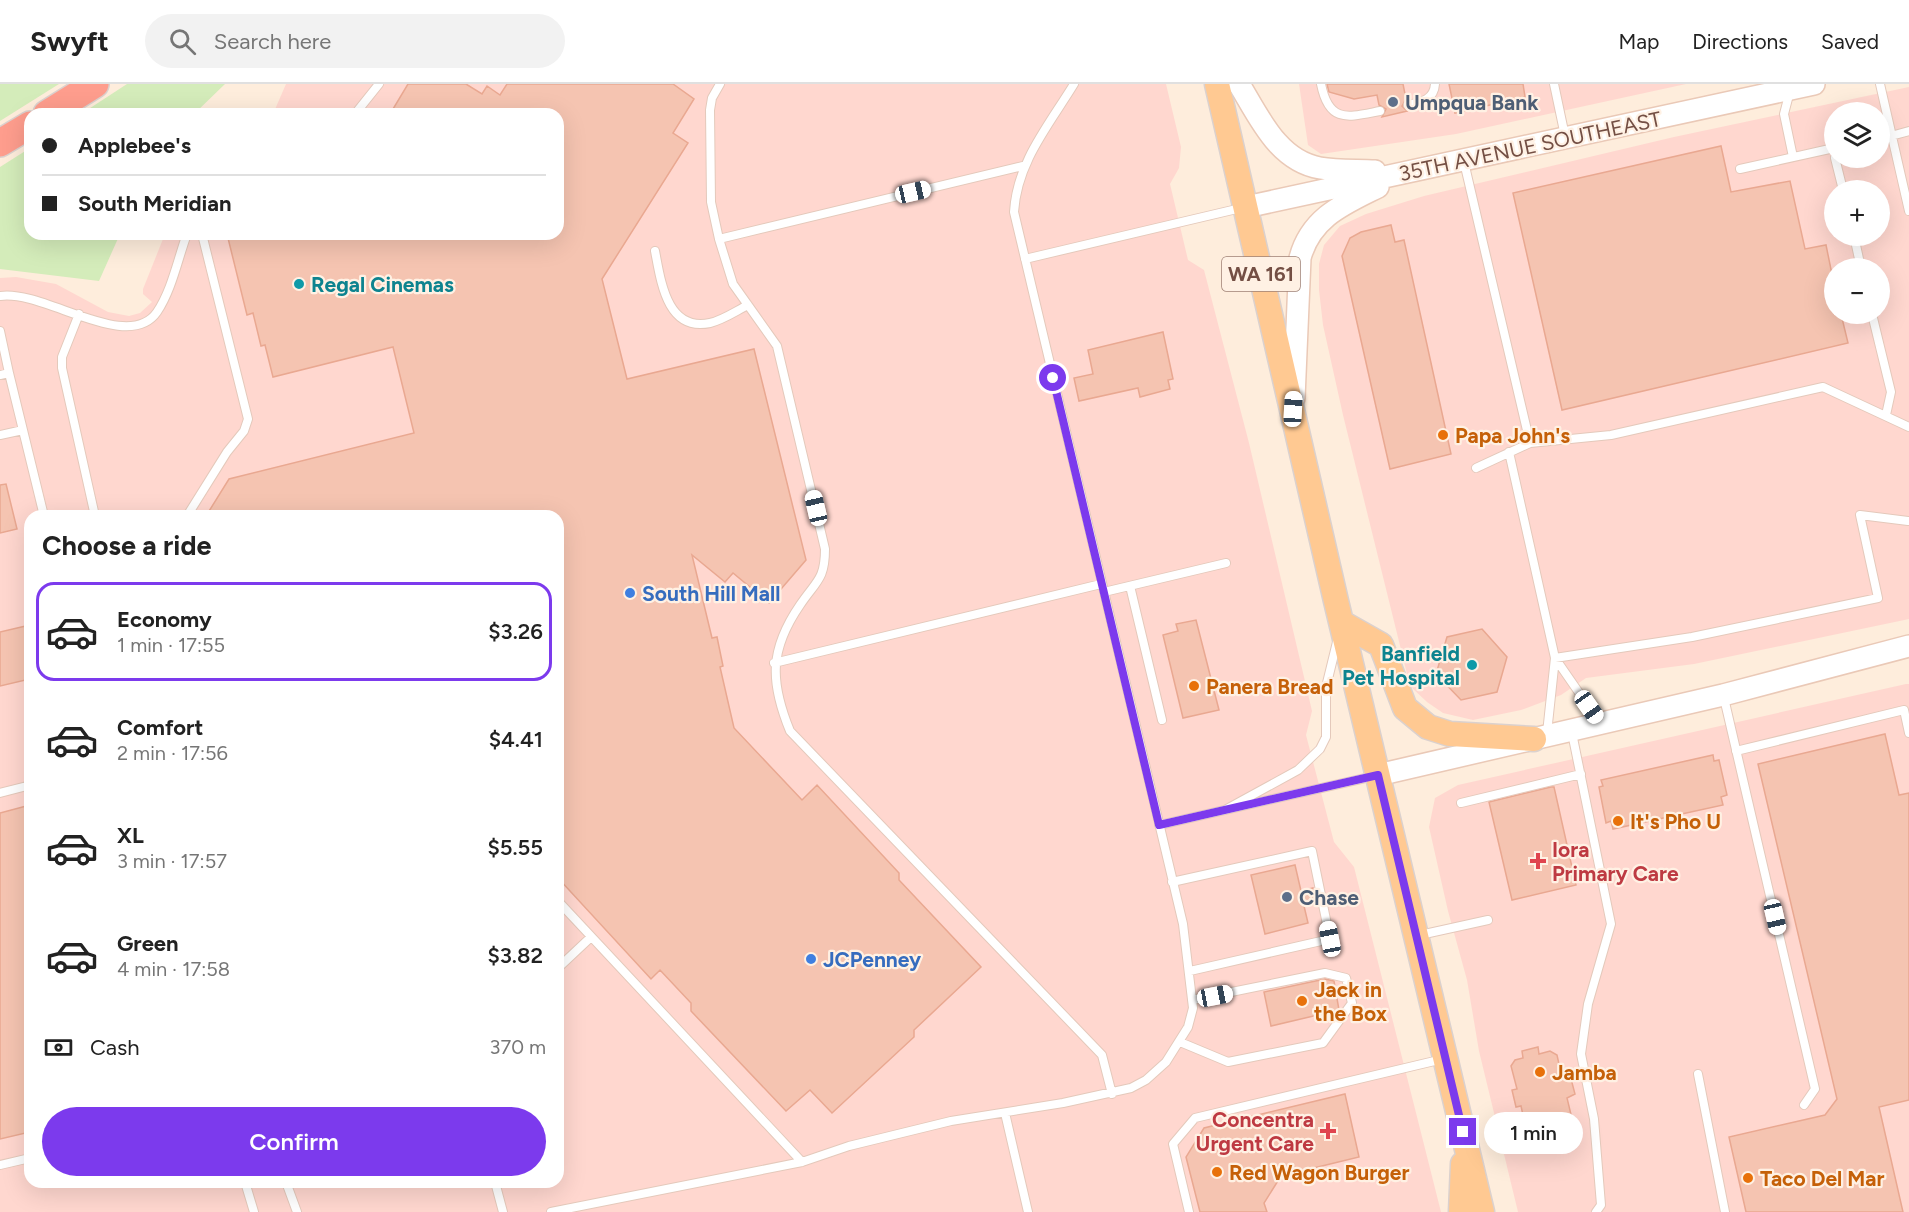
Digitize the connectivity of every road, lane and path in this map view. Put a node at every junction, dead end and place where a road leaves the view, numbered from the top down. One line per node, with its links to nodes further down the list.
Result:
1 (96, 84): 14 (highway)
2 (379, 84): 15 (lane)
3 (720, 84): 31 (lane)
4 (1074, 84): 26 (lane)
5 (1217, 84): 29 (main road, WA 161)
6 (1239, 84): 28 (street)
7 (1321, 84): 16 (lane)
8 (1435, 84): 13 (lane)
9 (1554, 84): 21 (lane)
10 (1814, 84): 12 (street, 35TH AVENUE SOUTHEAST)
11 (1880, 84): 19 (lane)
12 (1790, 87): 21 (street, 35TH AVENUE SOUTHEAST); 24 (lane)
13 (1408, 105)
14 (57, 108)
15 (360, 108)
16 (1380, 111)
17 (24, 129): 22 (highway)
18 (1909, 131): 19 (lane)
19 (1893, 136): 20 (lane); 30 (lane)
20 (1890, 137)
21 (1565, 138): 25 (street, 35TH AVENUE SOUTHEAST)
22 (0, 143)
23 (1824, 153): 24 (lane)
24 (1793, 157): 27 (lane)
25 (1463, 160): 28 (street, 35TH AVENUE SOUTHEAST); 48 (lane)
26 (1023, 166): 31 (lane); 35 (lane)
27 (1740, 169)
28 (1406, 173): 29 (street, 35TH AVENUE SOUTHEAST); 43 (street)
29 (1246, 207): 35 (lane); 43 (main road, WA 161)
30 (1909, 211)
31 (719, 238): 37 (lane)
32 (185, 240): 38 (lane)
33 (203, 240): 53 (lane)
34 (655, 251): 37 (lane)
35 (1025, 259): 57 (lane)
36 (0, 296): 38 (lane)
37 (748, 305): 61 (lane)
38 (79, 314): 52 (lane)
39 (1874, 324): 44 (lane)
40 (0, 331): 41 (lane)
41 (9, 373): 42 (lane); 46 (lane)
42 (0, 375)
43 (1293, 409): 58 (main road, WA 161)
44 (1886, 415): 45 (lane); 48 (lane)
45 (1909, 427)
46 (23, 430): 47 (lane); 51 (lane)
47 (0, 435)
48 (1530, 443): 49 (lane)
49 (1509, 452): 50 (lane); 60 (lane)
50 (1476, 468)
51 (43, 510)
52 (94, 510)
53 (191, 510)
54 (1909, 521): 60 (lane)
55 (1226, 563): 56 (lane)
56 (1130, 586): 57 (lane); 63 (lane)
57 (1103, 588): 61 (lane); 75 (lane)
58 (1342, 623): 67 (main road); 70 (main road, WA 161); 74 (lane)
59 (1909, 646): 62 (street)
60 (1555, 658): 64 (lane); 67 (lane)
61 (774, 663): 87 (lane)
62 (1723, 695): 64 (street); 68 (lane)
63 (1162, 720)
64 (1600, 723): 65 (street)
65 (1571, 730): 67 (street); 69 (lane)
66 (1909, 733): 68 (lane)
67 (1540, 737): 70 (street)
68 (1736, 750): 88 (lane)
69 (1581, 774): 73 (lane); 97 (lane)
70 (1378, 775): 74 (lane); 79 (main road, WA 161)
71 (24, 787): 72 (lane)
72 (0, 793)
73 (1461, 803)
74 (1225, 810): 75 (lane)
75 (1159, 825): 76 (lane)
76 (1172, 882): 82 (lane); 82 (lane)
77 (564, 908): 80 (lane)
78 (1488, 920): 79 (lane)
79 (1417, 936): 85 (main road, WA 161)
80 (591, 937): 81 (lane); 92 (lane)
81 (564, 962)
82 (1190, 971): 83 (lane)
83 (1192, 1000): 84 (lane); 84 (lane)
84 (1180, 1042): 87 (lane)
85 (1446, 1058): 90 (main road, WA 161); 103 (lane)
86 (1698, 1074): 106 (lane)
87 (1112, 1094): 89 (lane)
88 (1804, 1105)
89 (1005, 1113): 92 (lane); 102 (lane)
90 (1463, 1132): 104 (main road); 105 (main road, WA 161)
91 (24, 1159): 93 (lane)
92 (802, 1162): 101 (lane)
93 (0, 1165)
94 (247, 1188): 98 (lane)
95 (288, 1188): 99 (lane)
96 (496, 1188): 100 (lane)
97 (1599, 1209)
98 (254, 1212)
99 (297, 1212)
100 (502, 1212)
101 (552, 1212)
102 (1028, 1212)
103 (1189, 1212)
104 (1461, 1212)
105 (1482, 1212)
106 (1725, 1212)

